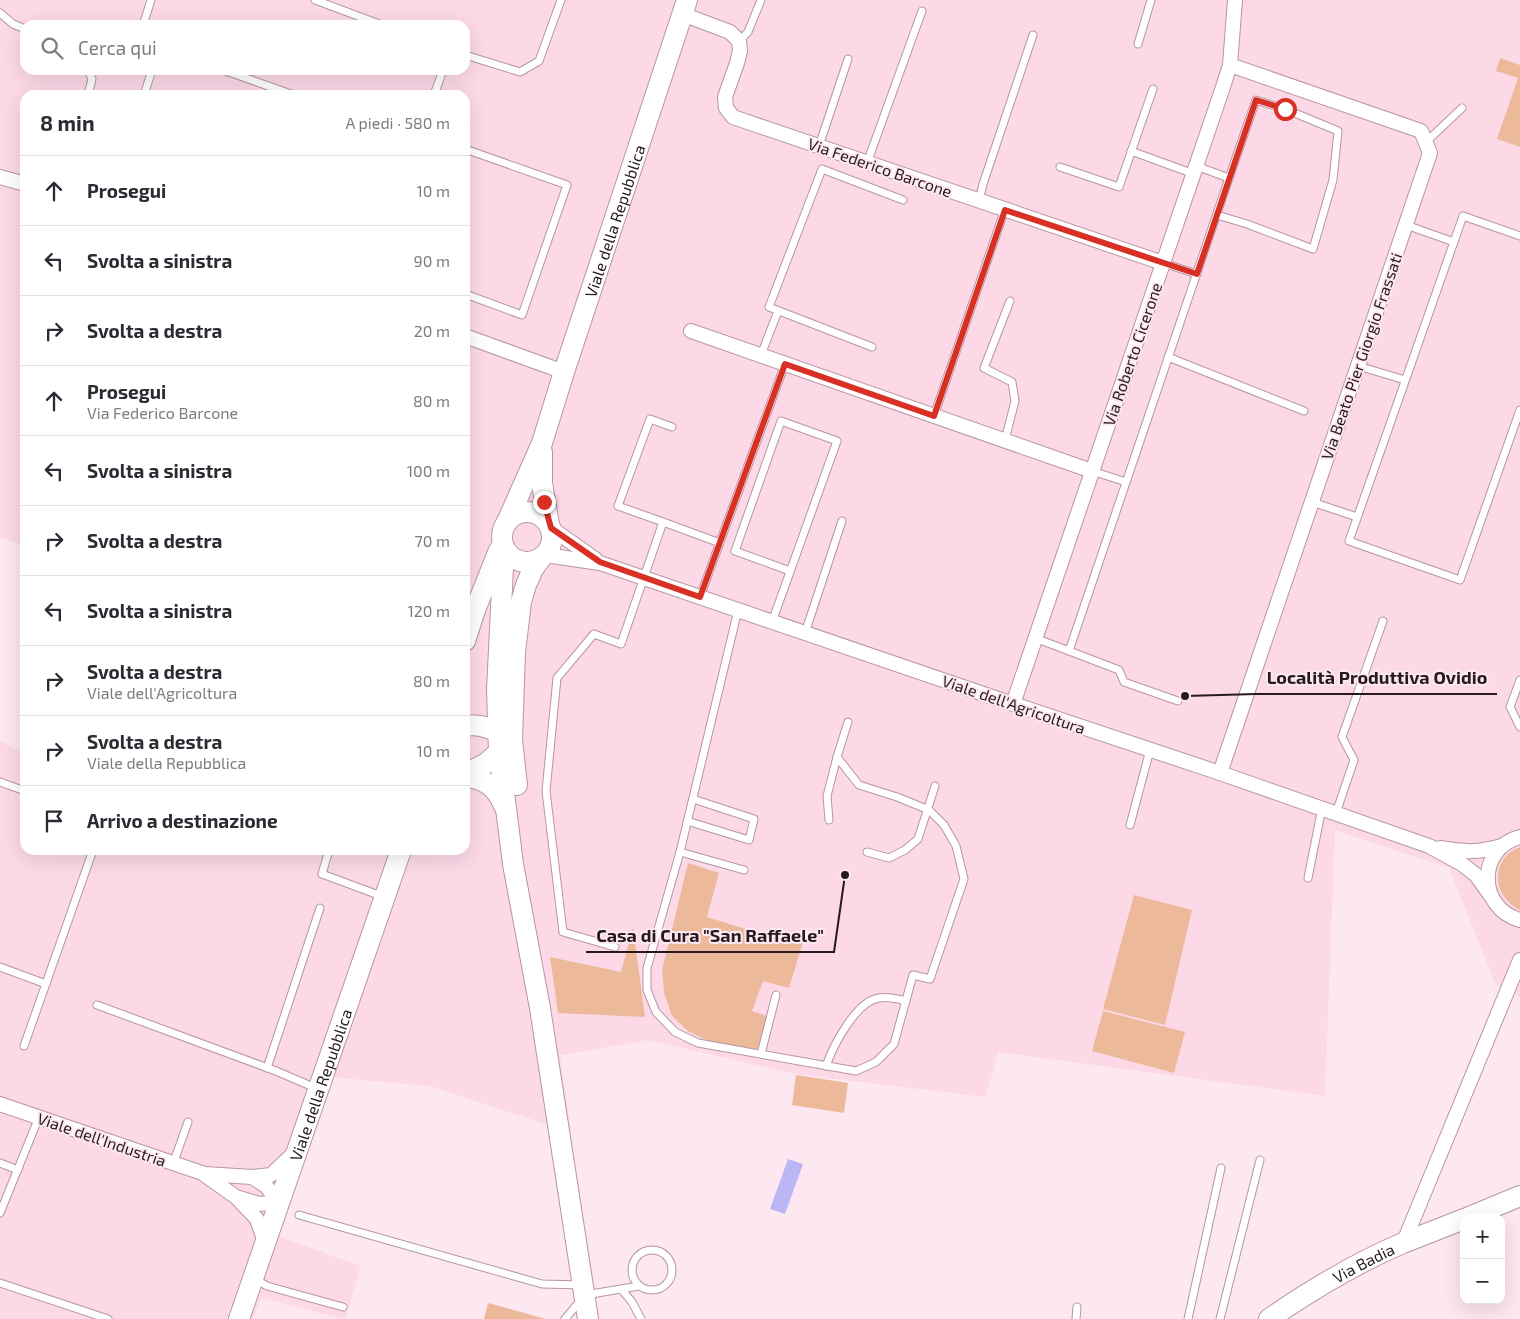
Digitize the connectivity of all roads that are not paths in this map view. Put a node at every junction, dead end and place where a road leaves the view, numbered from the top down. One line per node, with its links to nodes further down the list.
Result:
1 (151, 0): 10 (lane)
2 (315, 0): 11 (lane)
3 (561, 0): 16 (lane)
4 (761, 0): 14 (lane)
5 (1151, 0): 15 (lane)
6 (1235, 0): 18 (street, Via Roberto Cicerone)
7 (685, 7): 14 (street); 58 (main road, Viale della Repubblica)
8 (922, 10): 33 (lane)
9 (0, 14): 12 (lane)
10 (145, 20)
11 (369, 20)
12 (20, 27)
13 (1033, 35): 40 (lane)
14 (739, 41): 30 (street, Via Federico Barcone)
15 (1138, 44)
16 (470, 57)
17 (848, 59): 30 (lane)
18 (1230, 64): 29 (street); 35 (street, Via Roberto Cicerone)
19 (90, 75): 24 (lane)
20 (150, 75): 25 (lane)
21 (237, 75): 26 (lane)
22 (440, 75): 27 (lane)
23 (1153, 89): 32 (lane)
24 (89, 90)
25 (146, 90)
26 (280, 90)
27 (436, 90)
28 (1462, 108): 29 (lane)
29 (1426, 142): 43 (street, Via Beato Pier Giorgio Frassati)
30 (819, 146): 33 (street, Via Federico Barcone)
31 (470, 151): 48 (lane)
32 (1131, 152): 34 (lane); 35 (lane)
33 (868, 163): 40 (street, Via Federico Barcone)
34 (1060, 166)
35 (1195, 170): 37 (lane); 46 (street, Via Roberto Cicerone)
36 (0, 177): 38 (street)
37 (1229, 178): 42 (lane); 42 (lane)
38 (20, 183)
39 (903, 200): 50 (lane)
40 (979, 201): 41 (street, Via Federico Barcone)
41 (1005, 210): 46 (street, Via Federico Barcone); 62 (lane)
42 (1217, 215): 47 (lane)
43 (1406, 225): 45 (lane); 57 (street, Via Beato Pier Giorgio Frassati)
44 (1520, 236): 45 (lane)
45 (1454, 242): 59 (lane)
46 (1163, 263): 47 (lane); 66 (street, Via Roberto Cicerone)
47 (1197, 274): 55 (lane)
48 (470, 296)
49 (1010, 301): 64 (lane)
50 (778, 311): 53 (lane); 54 (lane)
51 (691, 330): 54 (street)
52 (470, 338): 58 (street)
53 (872, 347)
54 (761, 355): 56 (street)
55 (1168, 357): 60 (lane); 67 (lane)
56 (785, 364): 62 (street); 74 (lane)
57 (1358, 366): 59 (lane); 68 (street, Via Beato Pier Giorgio Frassati)
58 (564, 372): 65 (main road, Viale della Repubblica)
59 (1405, 380): 69 (lane)
60 (1304, 410)
61 (1520, 410): 69 (lane)
62 (934, 416): 64 (street)
63 (672, 427): 71 (lane)
64 (1004, 440): 66 (street)
65 (542, 443): 72 (main road, Viale della Repubblica); 73 (main road, Viale della Repubblica)
66 (1092, 471): 67 (lane); 85 (street, Via Roberto Cicerone)
67 (1126, 482): 86 (lane)
68 (1312, 502): 69 (lane); 97 (street, Via Beato Pier Giorgio Frassati)
69 (1357, 517)
70 (842, 521): 84 (lane)
71 (663, 522): 74 (lane); 78 (lane)
72 (550, 526): 73 (main road); 75 (main road); 76 (street, Viale dell'Agricoltura)
73 (505, 537): 75 (main road); 83 (main road, Viale della Repubblica); 93 (main road)
74 (720, 543): 79 (lane)
75 (543, 557): 76 (street, Viale dell'Agricoltura); 93 (main road)
76 (600, 562): 78 (street, Viale dell'Agricoltura)
77 (790, 571): 77 (lane); 82 (lane)
78 (643, 578): 79 (street, Viale dell'Agricoltura); 124 (lane)
79 (700, 597): 80 (street, Viale dell'Agricoltura)
80 (738, 610): 82 (street, Viale dell'Agricoltura); 102 (lane)
81 (1383, 621): 106 (lane)
82 (772, 622): 84 (street, Viale dell'Agricoltura)
83 (470, 626)
84 (805, 633): 89 (street, Viale dell'Agricoltura)
85 (1035, 638): 86 (lane); 89 (street, Via Roberto Cicerone)
86 (1069, 651): 88 (lane)
87 (1520, 680): 92 (lane)
88 (1178, 701)
89 (1012, 704): 94 (street, Viale dell'Agricoltura)
90 (848, 722): 95 (lane)
91 (470, 725): 93 (main road)
92 (1520, 727)
93 (503, 742): 96 (main road); 104 (main road); 131 (main road)
94 (1150, 750): 97 (street, Viale dell'Agricoltura); 109 (lane)
95 (837, 757): 105 (lane); 107 (lane)
96 (470, 772)
97 (1220, 773): 103 (street, Viale dell'Agricoltura)
98 (470, 776): 104 (main road)
99 (0, 782): 101 (lane)
100 (936, 786): 105 (lane)
101 (20, 789)
102 (692, 799): 108 (lane); 108 (lane)
103 (1322, 808): 106 (street, Viale dell'Agricoltura); 119 (lane)
104 (506, 809): 131 (main road)
105 (929, 810): 114 (lane); 129 (lane)
106 (1336, 814): 111 (street, Viale dell'Agricoltura)
107 (829, 820)
108 (687, 821): 113 (lane)
109 (1130, 825)
110 (1520, 837): 112 (street, Viale dell'Agricoltura)
111 (1429, 846): 112 (street, Viale dell'Agricoltura); 120 (street, Viale dell'Agricoltura)
112 (1502, 846): 120 (street)
113 (680, 852): 118 (lane); 133 (lane)
114 (867, 852)
115 (90, 855): 127 (lane)
116 (328, 855): 121 (lane)
117 (399, 855): 121 (main road, Viale della Repubblica)
118 (744, 870)
119 (1308, 878)
120 (1491, 896): 123 (street, Viale dell'Agricoltura)
121 (384, 897): 136 (main road, Viale della Repubblica)
122 (320, 908): 135 (lane)
123 (1519, 921)
124 (615, 947)
125 (0, 967): 127 (lane)
126 (1519, 967): 156 (street)
127 (46, 984): 132 (lane)
128 (776, 995): 133 (lane)
129 (906, 1001): 134 (lane); 134 (lane)
130 (97, 1005): 135 (lane)
131 (540, 1008): 160 (main road)
132 (24, 1046)
133 (761, 1054): 134 (lane)
134 (826, 1066)
135 (267, 1068): 136 (lane)
136 (318, 1089): 140 (main road, Viale della Repubblica)
137 (0, 1104): 138 (street, Viale dell'Industria)
138 (39, 1118): 143 (street, Viale dell'Industria); 145 (lane)
139 (188, 1122): 143 (lane)
140 (297, 1150): 147 (street, Viale dell'Industria); 150 (main road, Viale della Repubblica)
141 (1260, 1160): 171 (lane)
142 (0, 1163): 145 (lane)
143 (173, 1164): 146 (street, Viale dell'Industria)
144 (1221, 1168): 170 (lane)
145 (18, 1170): 151 (lane)
146 (205, 1174): 147 (street, Viale dell'Industria); 149 (street, Viale dell'Industria)
147 (252, 1177): 150 (street)
148 (1520, 1196): 152 (main road, Via Badia)
149 (236, 1197): 150 (street, Viale dell'Industria); 155 (street, Viale dell'Industria)
150 (279, 1202): 155 (main road, Viale della Repubblica)
151 (0, 1213)
152 (1475, 1214)
153 (299, 1215): 160 (lane)
154 (1460, 1220): 156 (main road, Via Badia)
155 (265, 1242): 157 (main road, Viale della Repubblica)
156 (1402, 1244): 172 (main road, Via Badia)
157 (252, 1278): 162 (lane); 165 (main road, Viale della Repubblica)
158 (0, 1282): 164 (lane)
159 (639, 1286): 159 (lane); 161 (lane)
160 (584, 1290): 161 (lane); 166 (lane); 167 (main road)
161 (622, 1290): 168 (lane)
162 (343, 1307)
163 (1077, 1307): 169 (lane)
164 (108, 1319)
165 (239, 1319)
166 (565, 1319)
167 (588, 1319)
168 (641, 1319)
169 (1076, 1319)
170 (1188, 1319)
171 (1220, 1319)
172 (1269, 1319)

